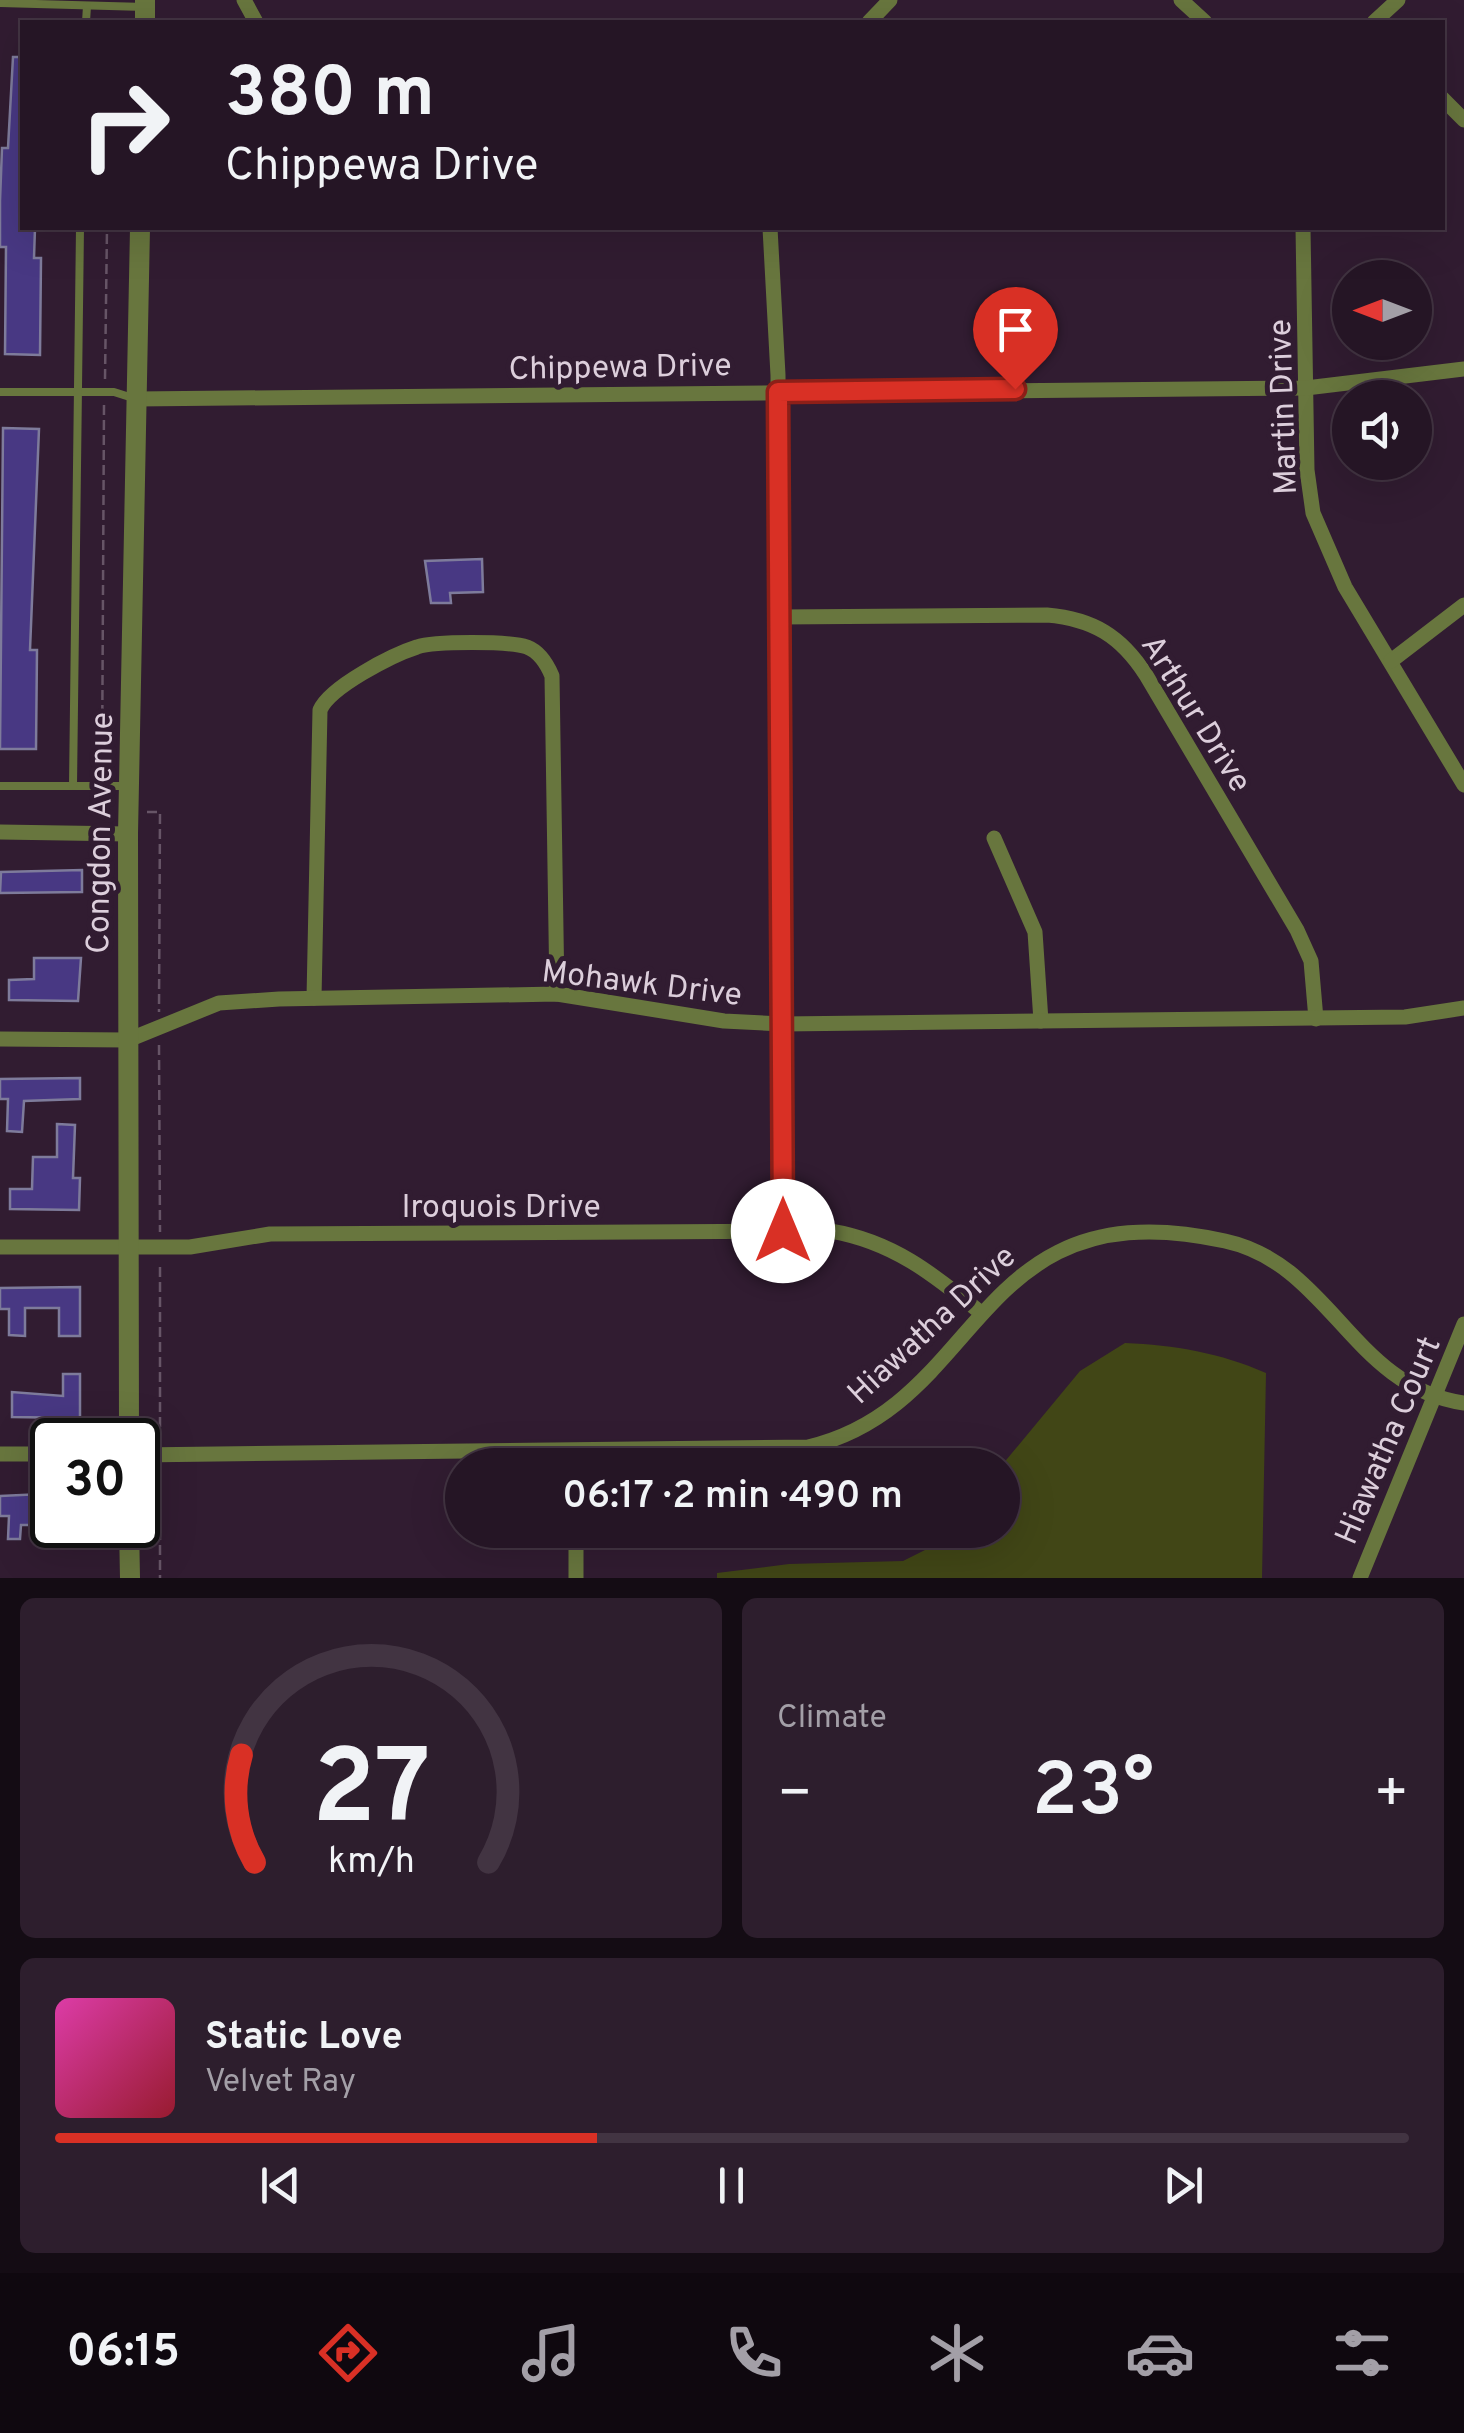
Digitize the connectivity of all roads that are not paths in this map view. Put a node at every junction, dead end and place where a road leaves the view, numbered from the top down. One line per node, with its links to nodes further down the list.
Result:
1 (888, 0): 8 (street)
2 (1180, 0): 9 (street)
3 (1398, 0): 10 (street)
4 (0, 3): 5 (lane)
5 (87, 6): 6 (lane); 7 (lane)
6 (145, 10)
7 (86, 20)
8 (871, 20)
9 (1204, 20)
10 (1376, 20)
11 (1445, 101): 12 (street)
12 (1464, 120)
13 (80, 230): 20 (lane)
14 (140, 230): 22 (street, Congdon Avenue)
15 (770, 230): 21 (street)
16 (1303, 230): 18 (street, Martin Drive)
17 (1464, 368): 18 (street, Chippewa Drive)
18 (1306, 388): 21 (street, Chippewa Drive); 25 (street, Martin Drive)
19 (1, 392): 20 (lane)
20 (75, 392): 22 (lane); 28 (lane)
21 (778, 392): 22 (street, Chippewa Drive); 24 (street)
22 (136, 398): 29 (street, Congdon Avenue)
23 (1464, 604): 25 (street)
24 (779, 618): 36 (street, Arthur Drive); 38 (street)
25 (1390, 660): 26 (street, Martin Drive)
26 (1464, 785)
27 (0, 786): 28 (lane)
28 (73, 786): 29 (lane)
29 (129, 786): 31 (street, Congdon Avenue)
30 (0, 832): 31 (street)
31 (128, 834): 40 (street, Congdon Avenue)
32 (994, 838): 37 (street)
33 (557, 994): 34 (street, Mohawk Drive); 34 (street); 38 (street, Mohawk Drive)
34 (314, 998): 40 (street, Mohawk Drive)
35 (1464, 1008): 36 (street, Mohawk Drive)
36 (1316, 1019): 37 (street, Mohawk Drive)
37 (1041, 1020): 38 (street, Mohawk Drive)
38 (782, 1024): 41 (street)
39 (0, 1039): 40 (street, Mohawk Drive)
40 (128, 1040): 43 (street, Congdon Avenue)
41 (783, 1231): 43 (street, Iroquois Drive); 44 (street, Iroquois Drive)
42 (0, 1247): 43 (street, Iroquois Drive)
43 (128, 1248): 48 (street, Congdon Avenue)
44 (980, 1312): 46 (street, Hiawatha Drive); 49 (street, Hiawatha Drive)
45 (1464, 1324): 46 (street, Hiawatha Court)
46 (1435, 1396): 47 (street, Hiawatha Drive); 58 (street, Hiawatha Court)
47 (1464, 1403)
48 (128, 1418)
49 (795, 1448)
50 (0, 1454): 51 (street)
51 (30, 1454)
52 (160, 1455): 53 (street, Hiawatha Drive)
53 (445, 1458)
54 (129, 1548): 56 (street)
55 (576, 1548): 57 (street)
56 (130, 1578)
57 (576, 1578)
58 (1360, 1578)

